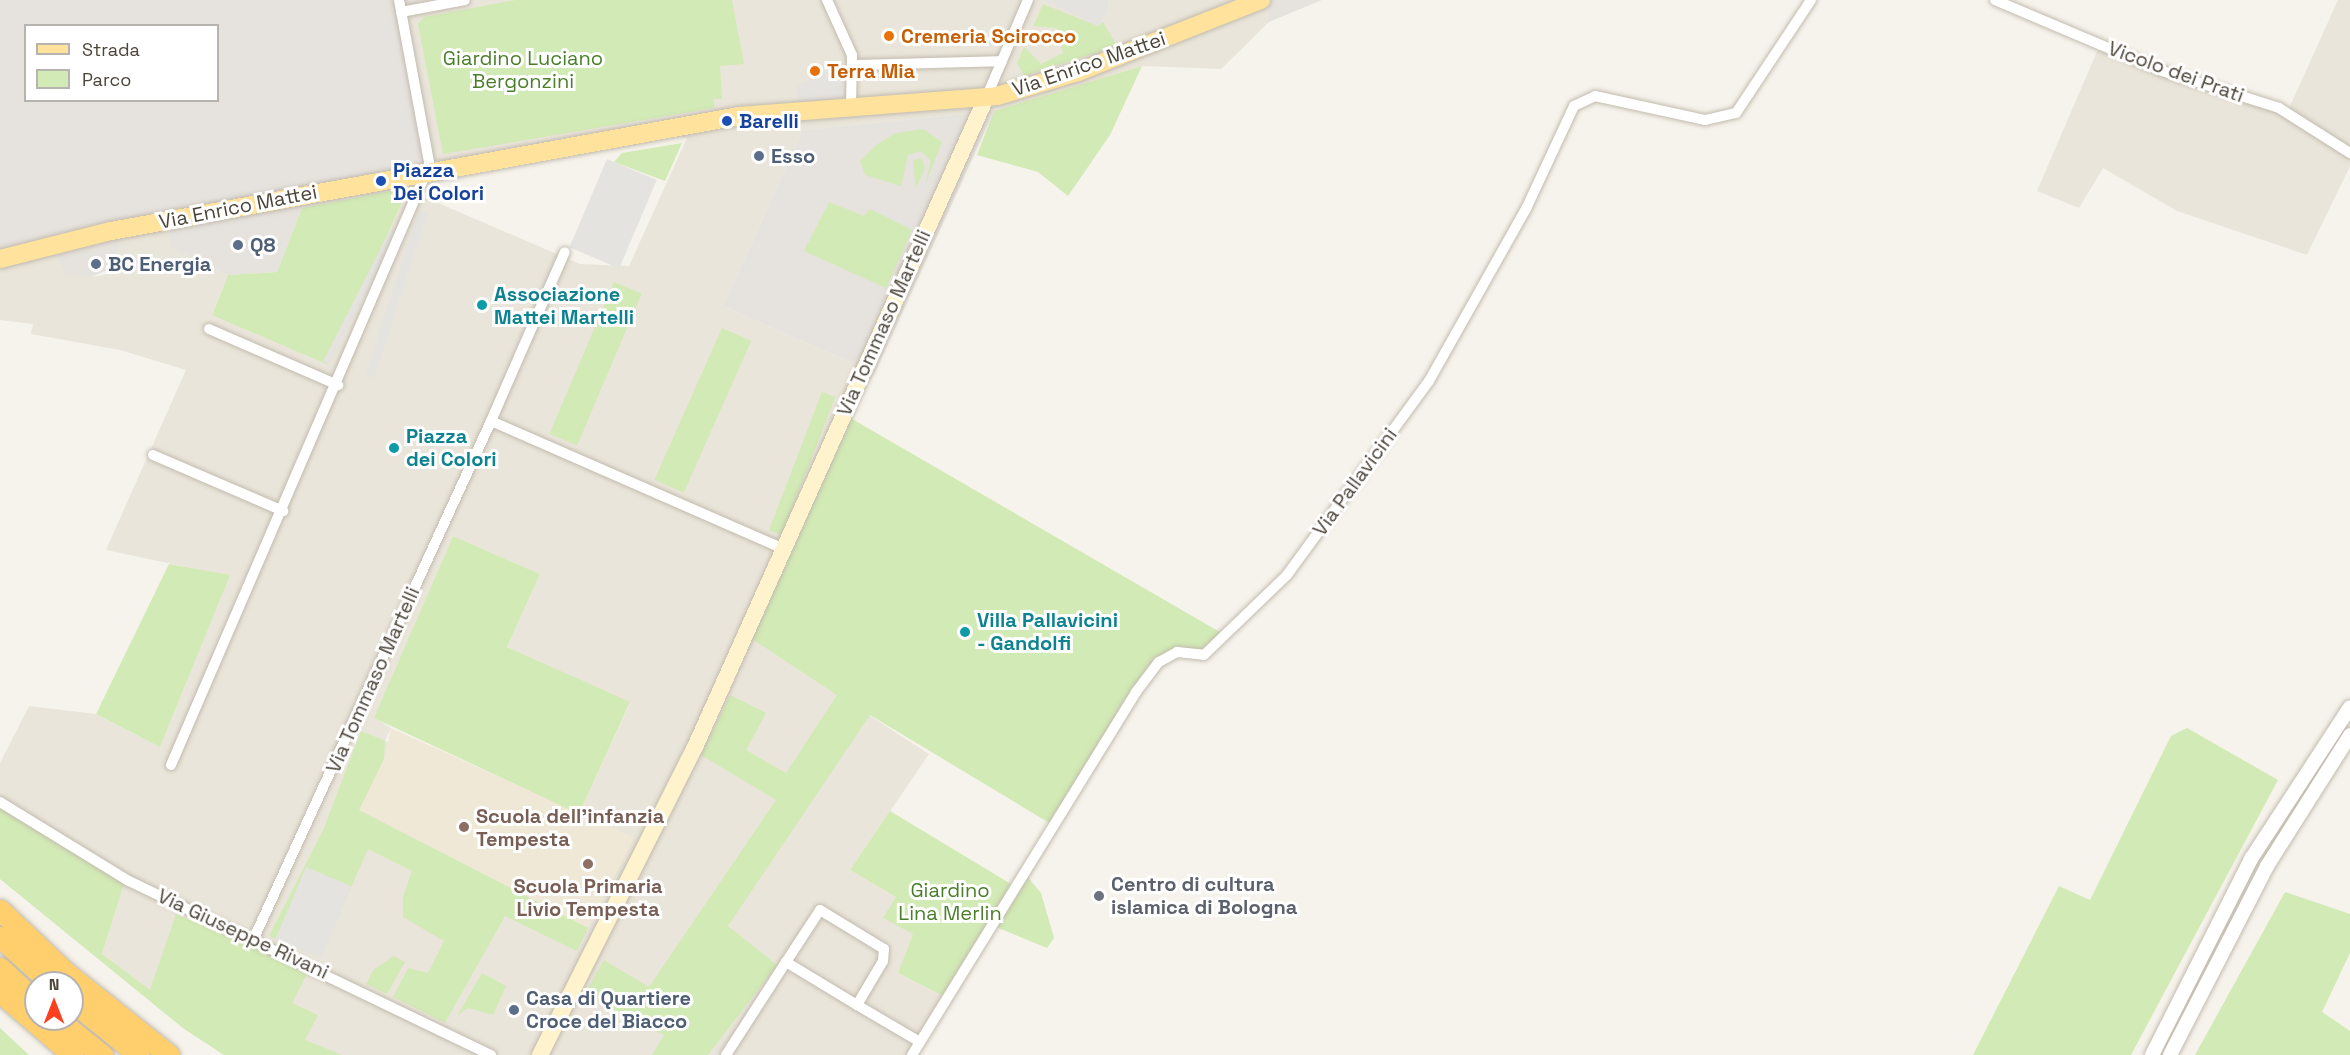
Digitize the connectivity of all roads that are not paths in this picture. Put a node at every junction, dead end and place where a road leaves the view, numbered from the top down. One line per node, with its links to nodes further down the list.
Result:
1 (399, 0): 8 (street)
2 (465, 0): 8 (street)
3 (827, 0): 10 (street)
4 (1028, 0): 9 (street)
5 (1261, 0): 11 (main road, Via Enrico Mattei)
6 (1811, 0): 40 (street, Via Pallavicini)
7 (1995, 0): 13 (street, Vicolo dei Prati)
8 (401, 12): 14 (street)
9 (1002, 61): 10 (street, Via Enrico Mattei); 11 (street)
10 (852, 65): 12 (street)
11 (986, 98): 12 (main road, Via Enrico Mattei); 24 (main road, Via Tommaso Martelli)
12 (851, 109): 14 (main road, Via Enrico Mattei)
13 (2350, 153)
14 (428, 172): 15 (main road, Via Enrico Mattei); 20 (street)
15 (52, 244): 16 (main road, Via Enrico Mattei); 18 (main road, Via Enrico Mattei)
16 (0, 250)
17 (565, 252): 21 (street, Via Tommaso Martelli)
18 (0, 260)
19 (209, 329): 20 (street)
20 (338, 385): 23 (street)
21 (491, 421): 24 (street); 31 (street, Via Tommaso Martelli)
22 (153, 455): 23 (street)
23 (283, 511): 27 (street)
24 (782, 548): 46 (main road, Via Tommaso Martelli)
25 (2350, 707): 49 (street)
26 (2350, 735): 50 (street)
27 (171, 765)
28 (0, 802): 31 (street, Via Giuseppe Rivani)
29 (0, 910): 44 (highway)
30 (0, 937): 34 (highway)
31 (254, 938): 45 (street, Via Giuseppe Rivani)
32 (786, 962): 37 (street); 37 (street); 47 (street)
33 (0, 968): 35 (highway)
34 (38, 971)
35 (24, 991)
36 (0, 992): 41 (highway)
37 (856, 1005): 40 (street)
38 (84, 1011): 43 (highway)
39 (72, 1031): 42 (highway)
40 (920, 1042): 48 (street, Via Pallavicini)
41 (73, 1055)
42 (102, 1055)
43 (139, 1055)
44 (169, 1055)
45 (491, 1055)
46 (540, 1055)
47 (726, 1055)
48 (912, 1055)
49 (2151, 1055)
50 (2170, 1055)

